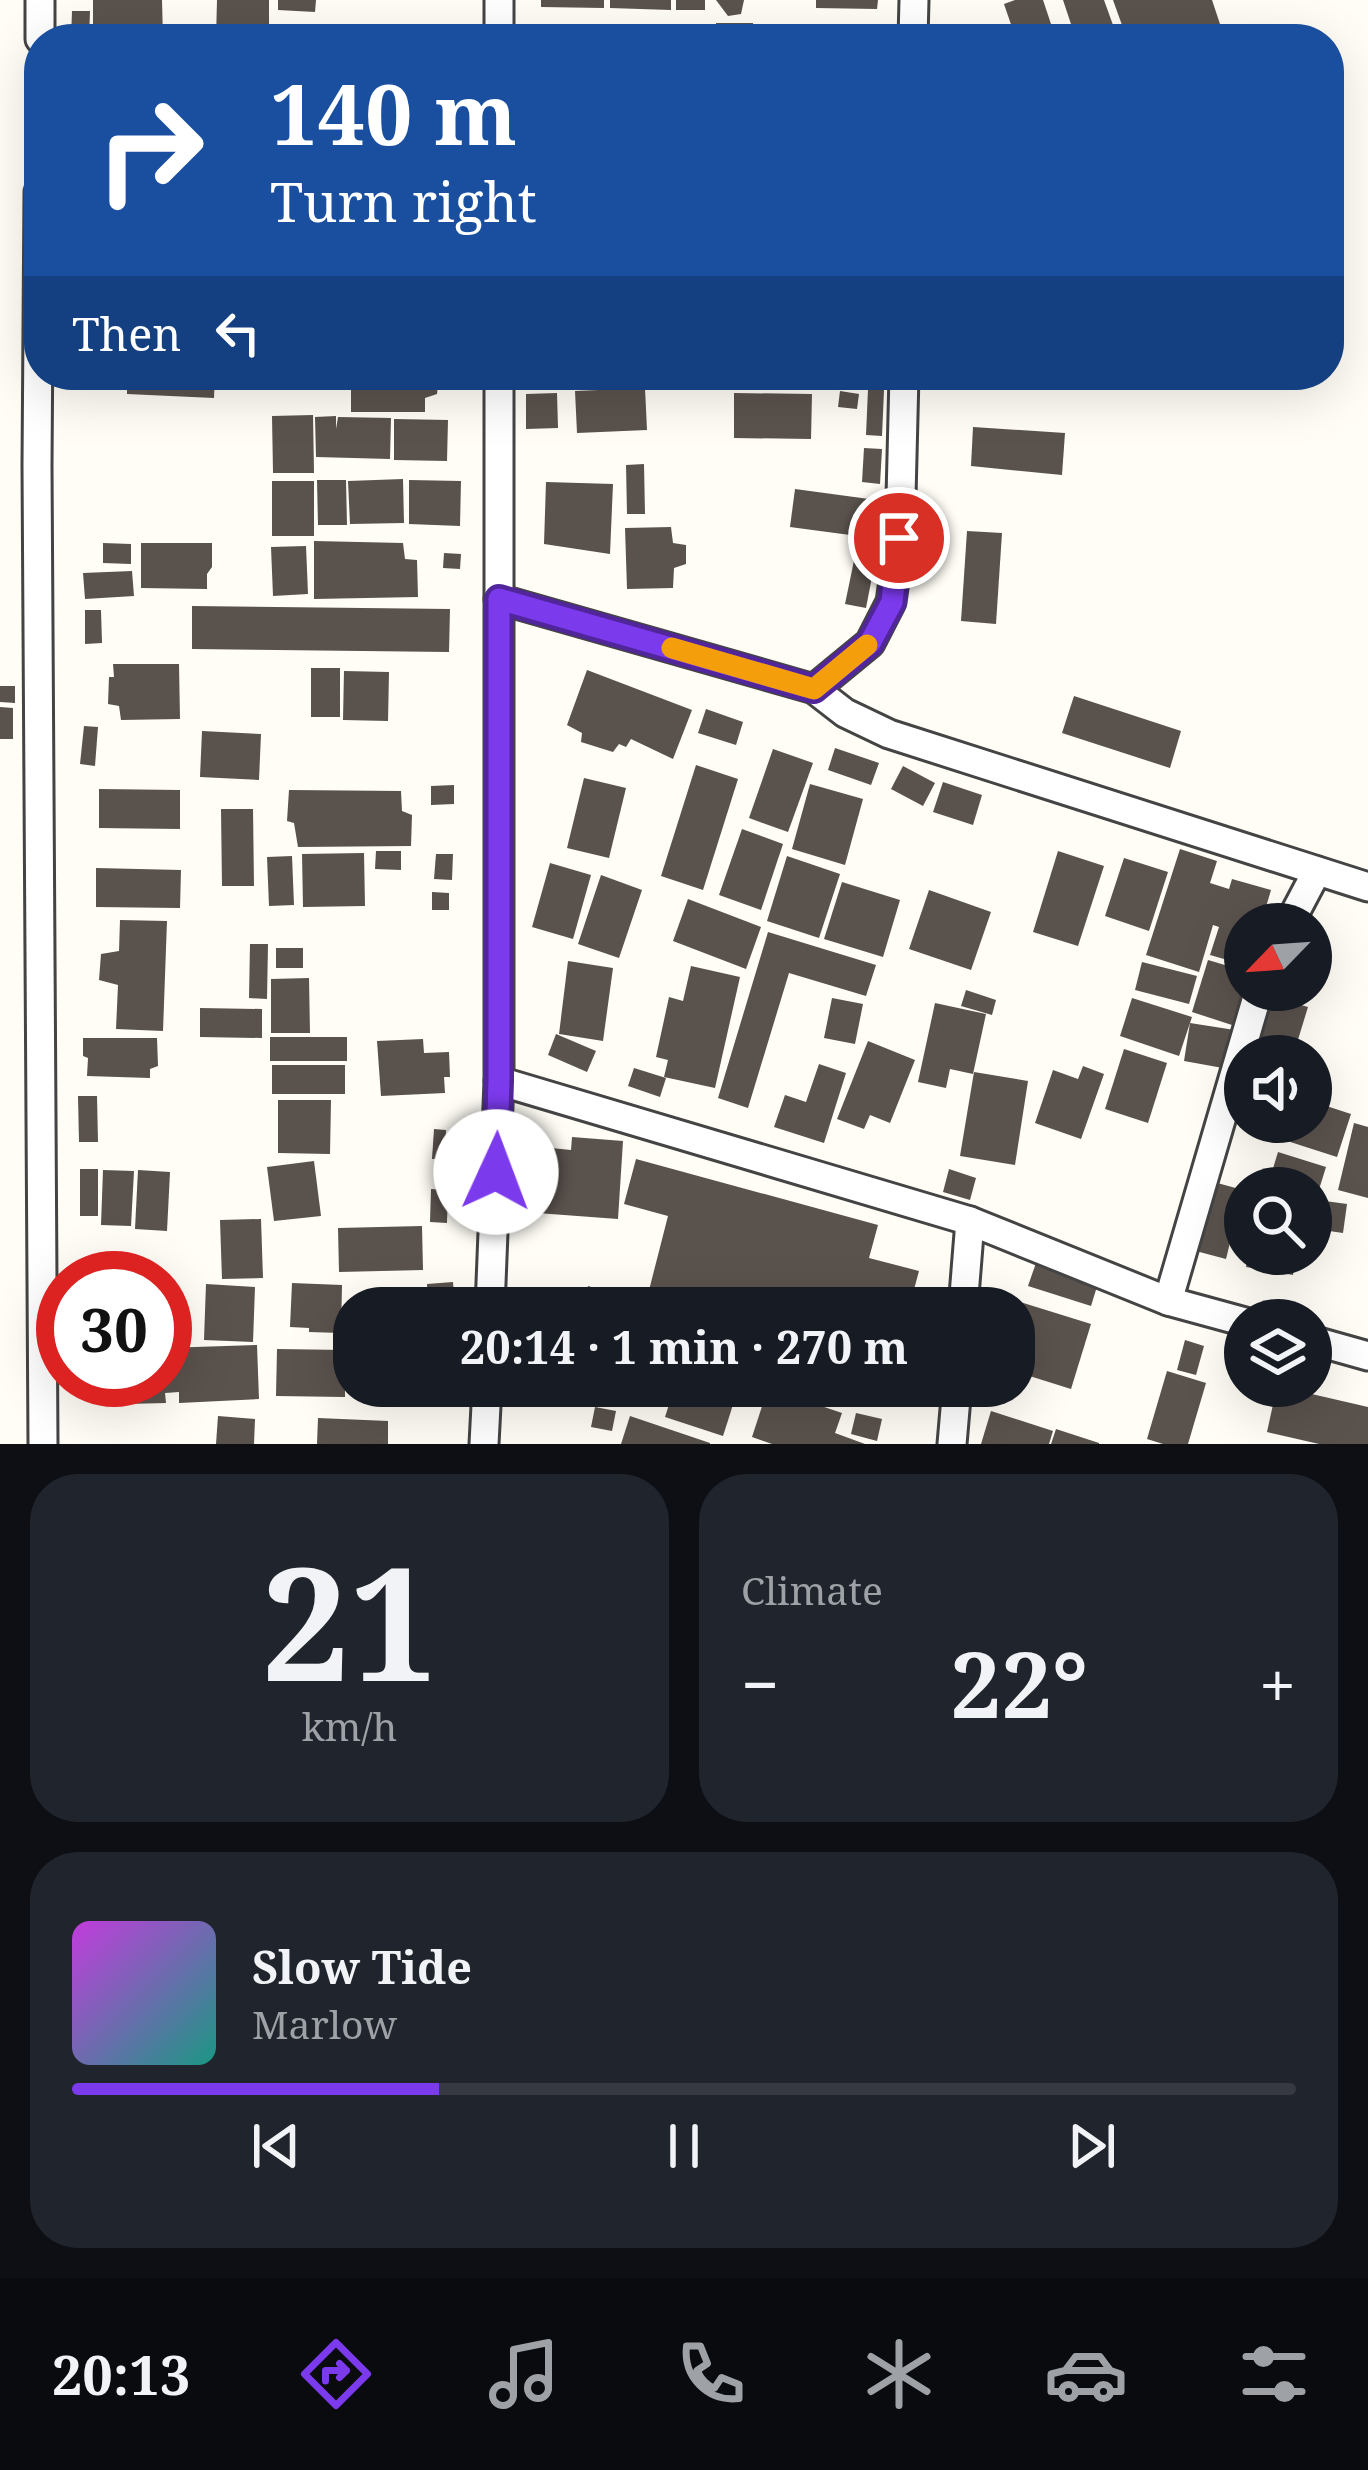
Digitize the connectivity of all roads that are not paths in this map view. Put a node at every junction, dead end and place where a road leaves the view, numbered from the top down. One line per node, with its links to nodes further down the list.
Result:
1 (38, 390): 20 (street)
2 (499, 390): 4 (street)
3 (904, 390): 5 (street)
4 (499, 599): 5 (street); 10 (street)
5 (814, 689): 6 (street)
6 (1317, 871): 7 (street); 8 (street)
7 (1368, 887)
8 (1300, 903)
9 (1253, 1011): 14 (street)
10 (499, 1081): 11 (street); 12 (street)
11 (970, 1221): 13 (street); 14 (street)
12 (491, 1287)
13 (965, 1287)
14 (1168, 1301): 15 (street)
15 (1224, 1316)
16 (1332, 1346): 17 (street)
17 (1368, 1356)
18 (486, 1407): 21 (street)
19 (955, 1407): 22 (street)
20 (43, 1444)
21 (484, 1444)
22 (952, 1444)

